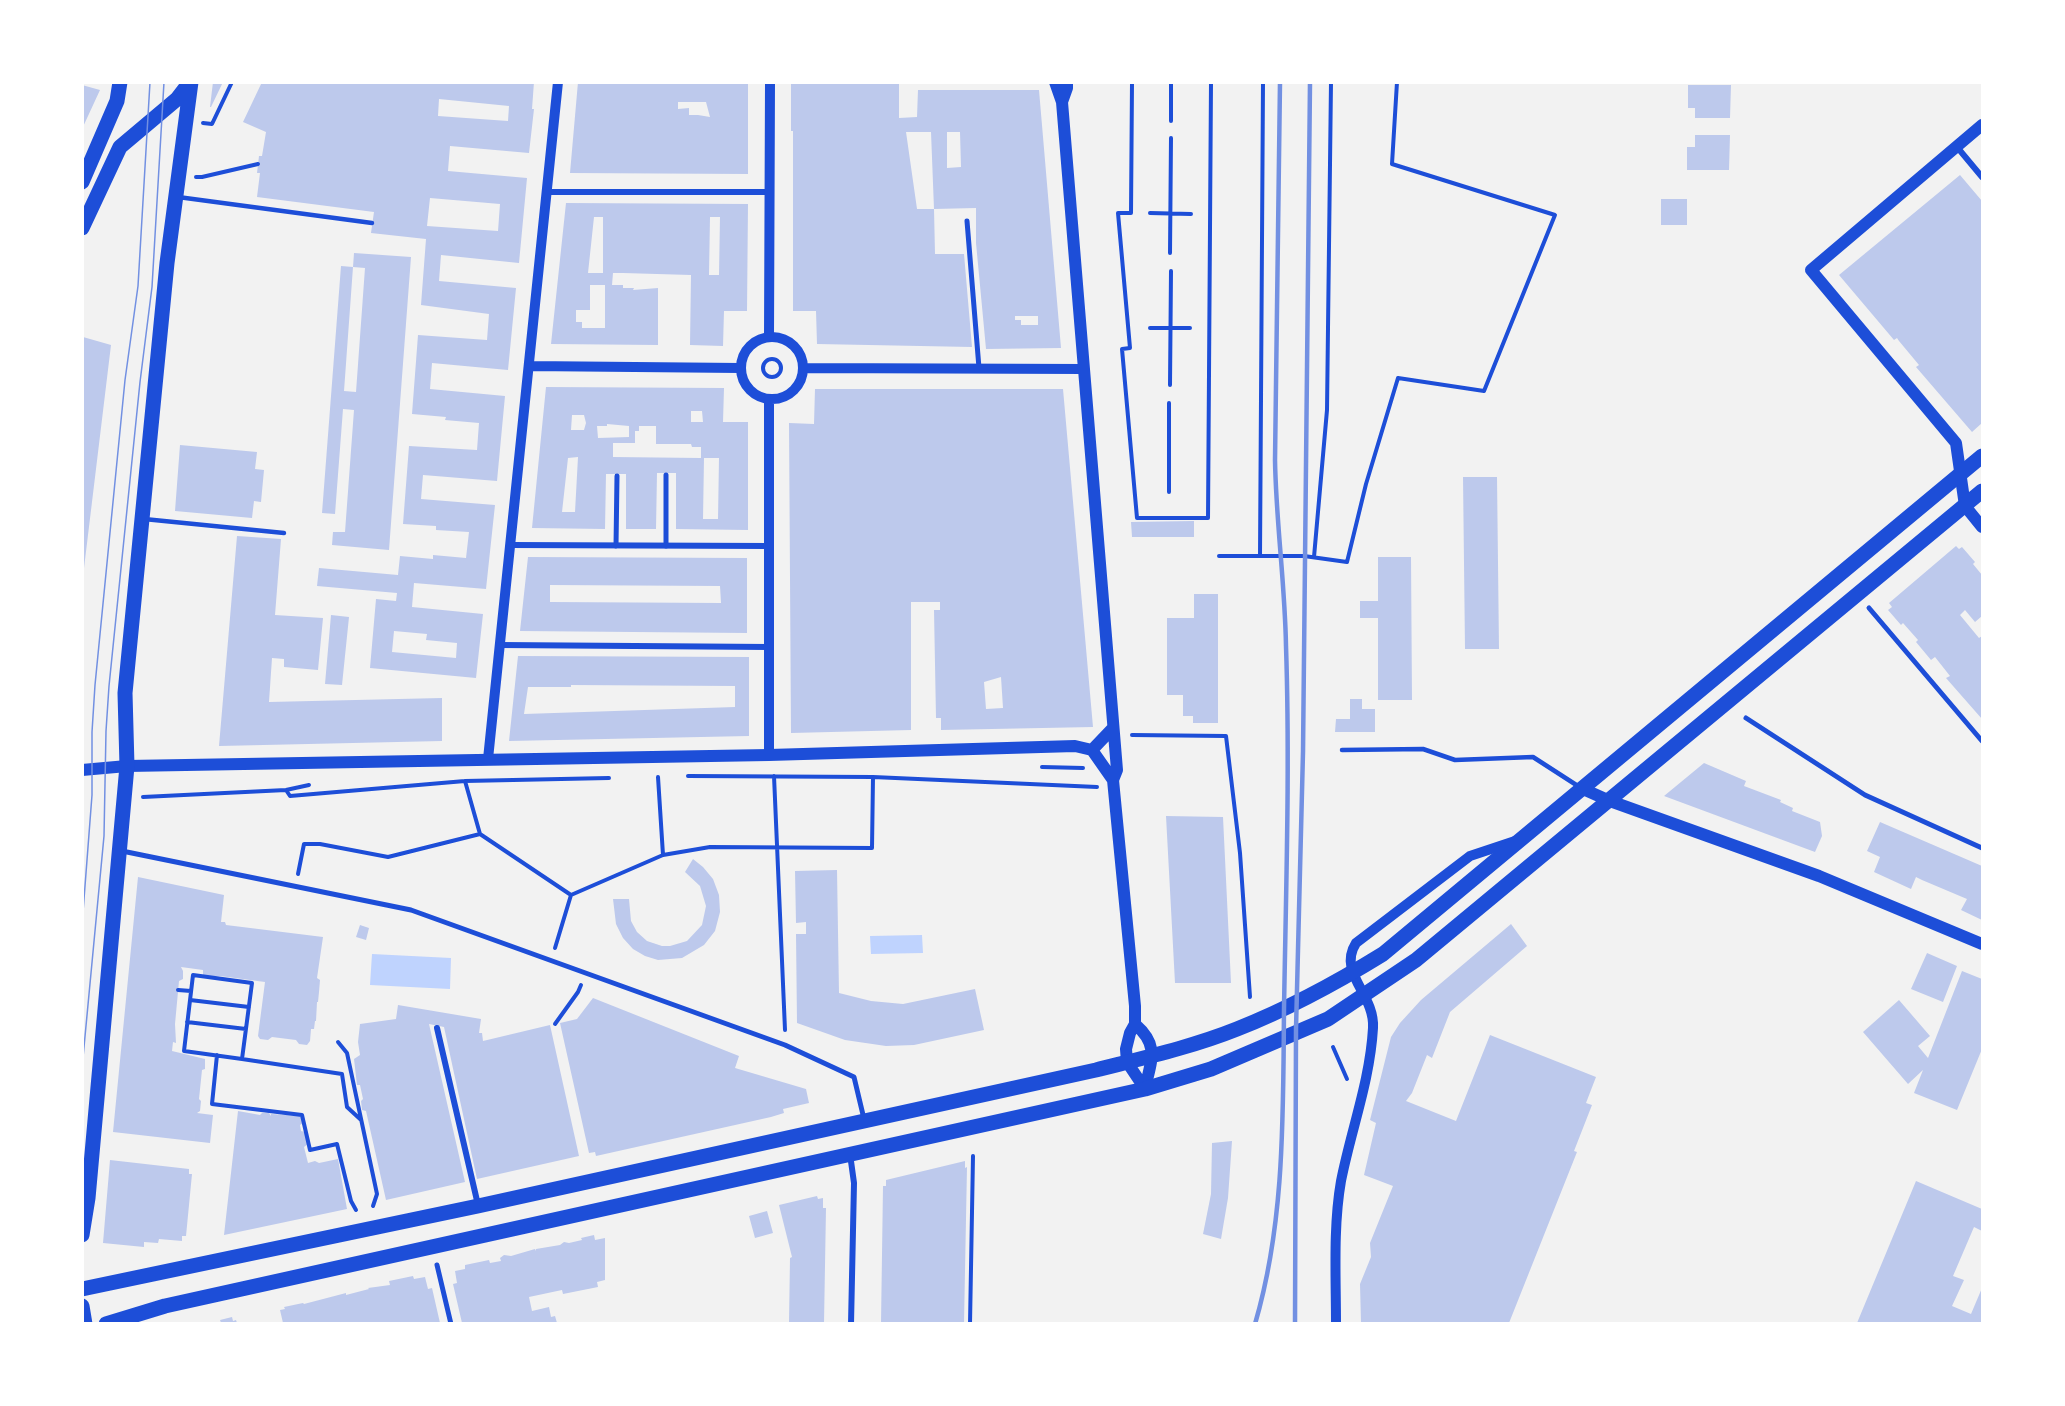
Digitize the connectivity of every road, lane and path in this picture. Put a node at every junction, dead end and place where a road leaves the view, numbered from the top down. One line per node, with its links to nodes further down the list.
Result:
1 (120, 82): 23 (main road)
2 (191, 82): 26 (main road); 32 (main road)
3 (232, 82): 16 (path)
4 (558, 82): 24 (street)
5 (770, 82): 25 (street)
6 (1055, 82): 14 (main road)
7 (1067, 82): 14 (main road)
8 (1132, 82): 10 (path)
9 (1172, 82): 15 (path)
10 (1211, 82)
11 (1263, 82): 66 (path)
12 (1331, 82): 68 (path)
13 (1397, 82): 68 (path)
14 (1062, 102): 45 (main road)
15 (1171, 120)
16 (202, 123)
17 (1983, 125): 19 (main road)
18 (1171, 138): 28 (path)
19 (1957, 147): 22 (street); 53 (main road)
20 (258, 165): 21 (path)
21 (195, 177)
22 (1983, 177)
23 (82, 182)
24 (547, 192): 25 (street); 41 (street)
25 (770, 192): 38 (street)
26 (176, 196): 31 (lane); 59 (main road)
27 (1150, 213): 28 (path)
28 (1171, 213): 29 (path); 33 (path)
29 (1191, 214)
30 (967, 221): 44 (street)
31 (372, 223)
32 (82, 228)
33 (1170, 253)
34 (1170, 272): 36 (path)
35 (1150, 328): 36 (path)
36 (1170, 328): 37 (path); 48 (path)
37 (1190, 328)
38 (769, 336): 42 (street); 43 (street)
39 (763, 351): 40 (path)
40 (767, 359): 46 (path); 46 (path)
41 (529, 366): 42 (street); 62 (street)
42 (740, 368): 49 (street)
43 (803, 368): 44 (street); 49 (street)
44 (980, 368): 45 (street)
45 (1084, 369): 73 (main road)
46 (775, 376): 47 (path)
47 (780, 385)
48 (1170, 385)
49 (769, 399): 65 (street)
50 (1169, 403): 57 (path)
51 (1983, 456): 53 (main road)
52 (666, 475): 64 (street)
53 (1962, 475): 55 (main road); 58 (main road); 94 (main road)
54 (617, 476): 63 (street)
55 (1983, 485)
56 (1983, 491): 58 (main road)
57 (1169, 492)
58 (1965, 506): 60 (main road); 98 (main road)
59 (143, 519): 61 (lane); 80 (main road)
60 (1983, 527)
61 (284, 532)
62 (510, 545): 63 (street); 70 (street)
63 (616, 546): 64 (street)
64 (666, 546): 65 (street)
65 (769, 546): 71 (street)
66 (1260, 555): 67 (path); 68 (path)
67 (1219, 556)
68 (1314, 557)
69 (1869, 608): 75 (street)
70 (500, 645): 71 (street); 79 (street)
71 (769, 647): 78 (street)
72 (1746, 718): 102 (street)
73 (1113, 728): 76 (main road); 89 (main road)
74 (1132, 735): 114 (path)
75 (1983, 741)
76 (1092, 750): 78 (main road); 89 (main road)
77 (1342, 750): 94 (lane)
78 (769, 755): 79 (main road)
79 (488, 759): 80 (main road)
80 (128, 766): 81 (main road); 103 (main road)
81 (82, 770)
82 (774, 776): 86 (path); 87 (path); 101 (path)
83 (647, 777): 84 (path)
84 (658, 777): 85 (path); 104 (path)
85 (670, 777)
86 (681, 777)
87 (873, 777): 93 (path); 101 (path)
88 (613, 778): 90 (path)
89 (1113, 780): 119 (main road)
90 (465, 781): 95 (path); 99 (path)
91 (195, 785): 96 (path)
92 (309, 785): 95 (path)
93 (1097, 787)
94 (1583, 789): 98 (main road); 100 (main road)
95 (286, 790): 96 (path)
96 (195, 794): 97 (path)
97 (143, 797)
98 (1610, 801): 107 (main road); 113 (main road)
99 (480, 834): 105 (path); 106 (path)
100 (1524, 838): 110 (main road); 110 (street)
101 (778, 848): 104 (path); 123 (path)
102 (1983, 848)
103 (120, 851): 105 (street); 138 (main road)
104 (663, 855): 106 (path)
105 (296, 885): 108 (street)
106 (571, 895): 108 (path)
107 (1983, 944)
108 (551, 960): 109 (street)
109 (586, 973): 118 (path); 123 (street)
110 (1352, 973): 113 (street); 126 (main road)
111 (178, 990): 112 (path)
112 (191, 991): 115 (path); 116 (path)
113 (1366, 996): 130 (main road); 147 (street)
114 (1250, 997)
115 (190, 999): 116 (path); 117 (path)
116 (249, 1007): 121 (path)
117 (187, 1022): 121 (path); 125 (path)
118 (555, 1024)
119 (1135, 1024): 126 (main road); 128 (main road)
120 (437, 1028): 136 (street)
121 (246, 1029): 127 (path)
122 (339, 1042): 131 (path)
123 (785, 1046): 132 (street)
124 (1333, 1047): 129 (path)
125 (217, 1055): 127 (path); 137 (path)
126 (1153, 1056): 128 (main road); 130 (main road)
127 (243, 1059): 131 (path)
128 (1127, 1062): 130 (main road); 132 (main road)
129 (1349, 1084)
130 (1145, 1089): 133 (main road)
131 (361, 1119): 135 (path)
132 (864, 1121): 136 (main road)
133 (850, 1154): 143 (main road); 145 (street)
134 (974, 1156): 146 (path)
135 (374, 1206)
136 (478, 1206): 140 (main road)
137 (356, 1210)
138 (82, 1235)
139 (437, 1265): 144 (street)
140 (82, 1289)
141 (82, 1306): 142 (main road)
142 (85, 1323)
143 (106, 1323)
144 (451, 1323)
145 (851, 1323)
146 (970, 1323)
147 (1336, 1323)

